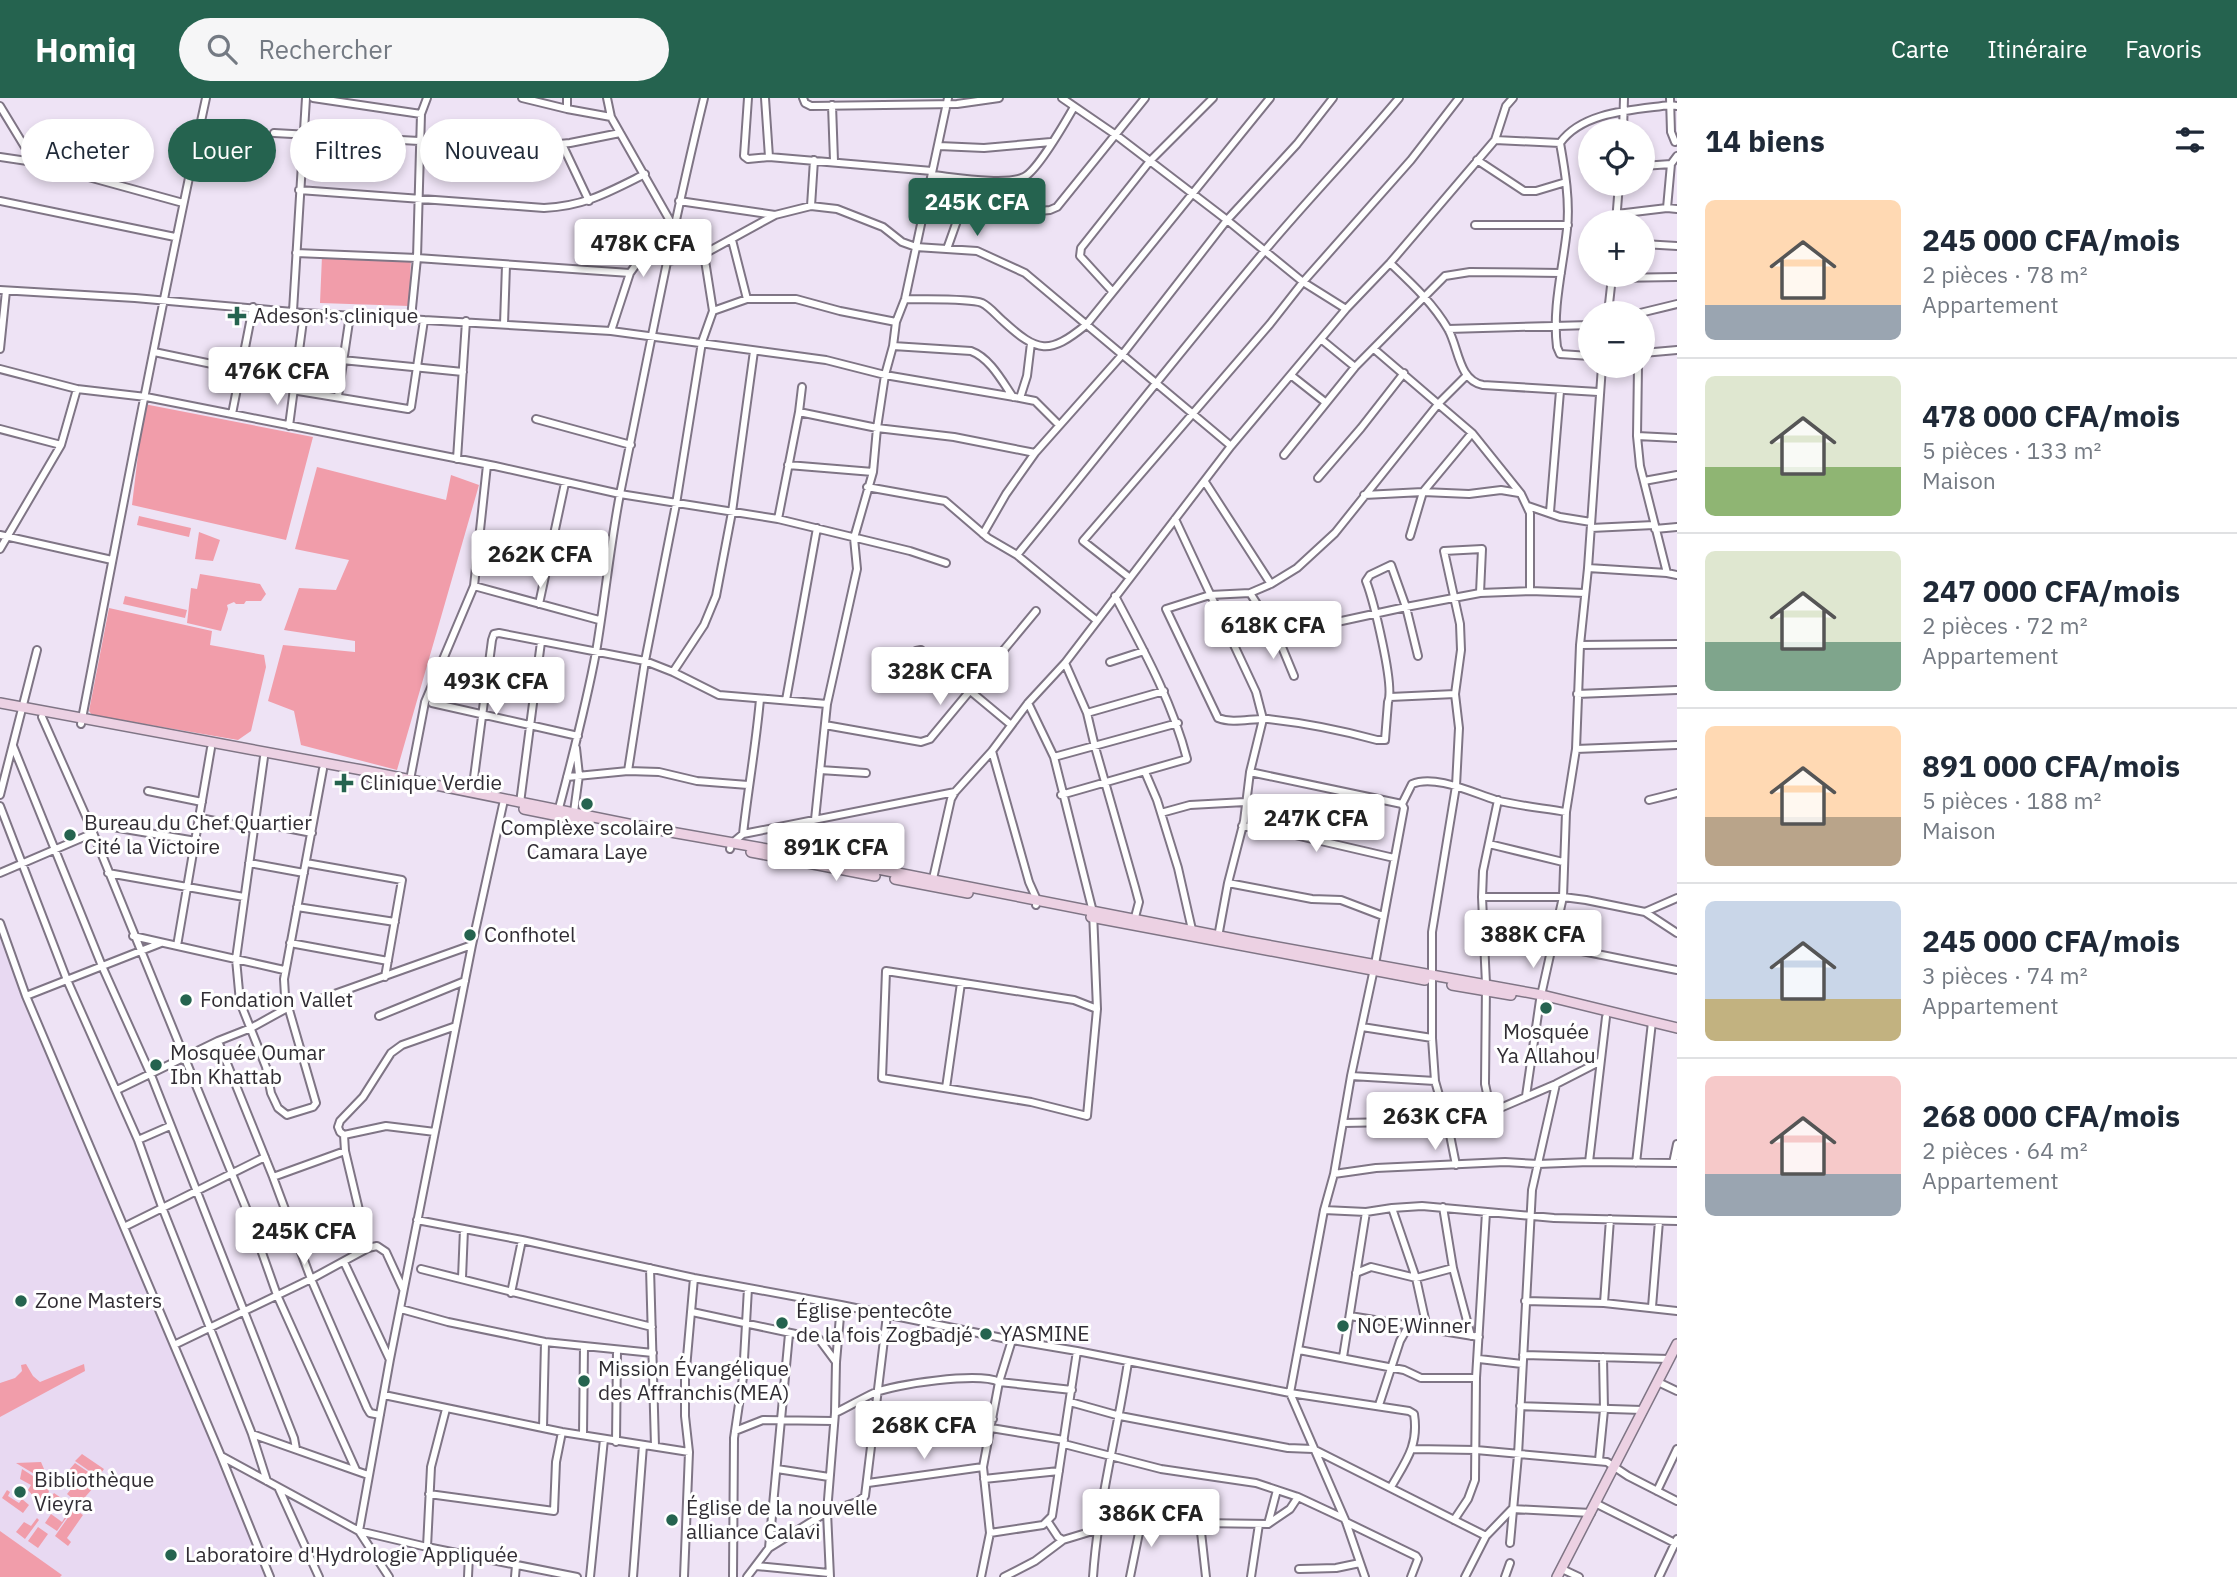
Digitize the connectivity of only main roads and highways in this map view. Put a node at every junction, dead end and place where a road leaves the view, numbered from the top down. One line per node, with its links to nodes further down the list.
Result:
1 (0, 703): 3 (main road)
2 (0, 709): 3 (main road)
3 (20, 710): 4 (main road); 4 (main road)
4 (82, 722): 5 (main road); 5 (main road)
5 (240, 750): 6 (main road); 6 (main road)
6 (410, 782): 7 (main road); 7 (main road)
7 (503, 802): 8 (main road); 8 (main road)
8 (558, 812): 9 (main road); 9 (main road)
9 (730, 846): 10 (main road)
10 (1541, 997): 11 (main road); 11 (main road)
11 (1651, 1025): 12 (main road); 13 (main road)
12 (1677, 1028)
13 (1677, 1034)
14 (1677, 1344): 15 (main road)
15 (1559, 1573)

